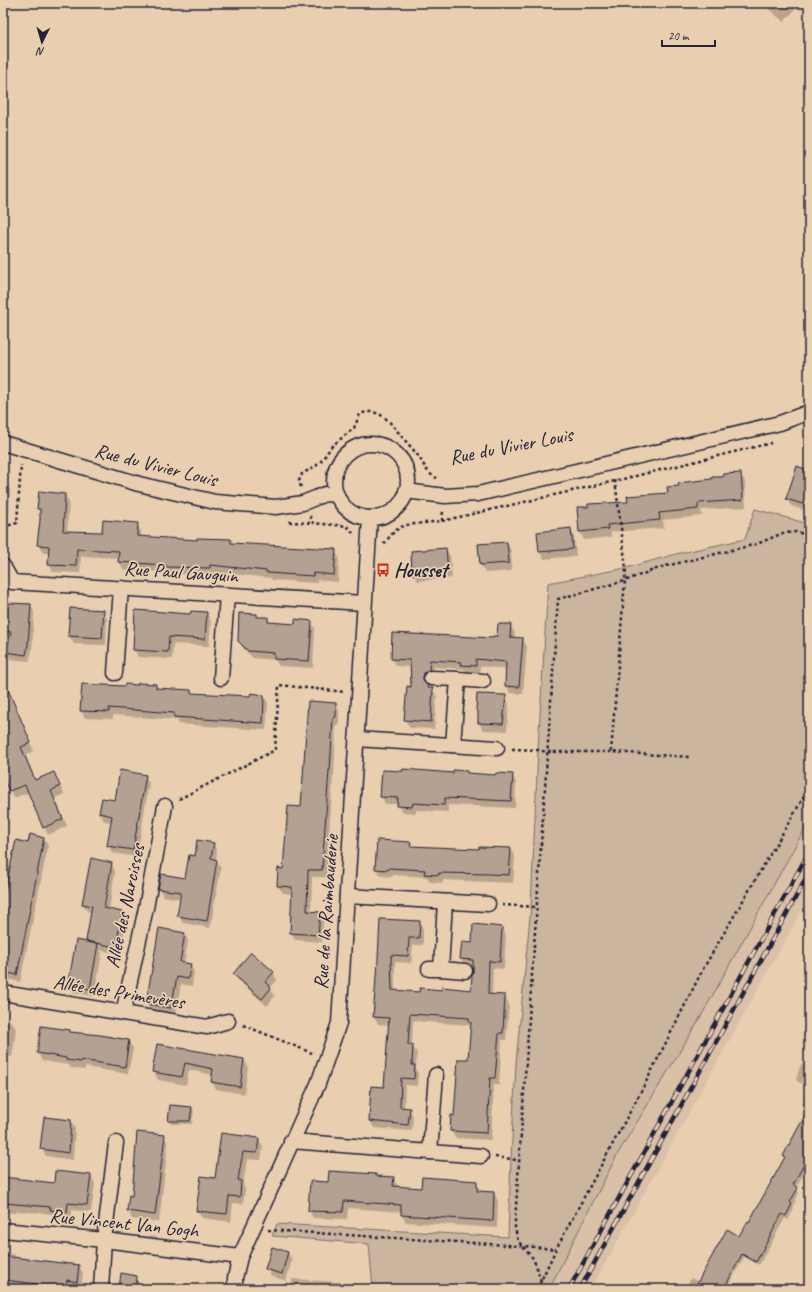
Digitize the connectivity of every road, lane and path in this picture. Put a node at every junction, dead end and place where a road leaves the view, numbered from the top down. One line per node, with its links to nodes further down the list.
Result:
1 (809, 412): 5 (street, Rue du Vivier Louis)
2 (3, 443): 4 (street, Rue du Vivier Louis)
3 (772, 443): 6 (path)
4 (21, 448): 10 (street, Rue du Vivier Louis); 14 (path)
5 (613, 463): 6 (path); 9 (street, Rue du Vivier Louis)
6 (615, 481): 12 (path); 18 (path)
7 (406, 491): 8 (street); 9 (street, Rue du Vivier Louis); 11 (street)
8 (337, 495): 10 (street, Rue du Vivier Louis); 11 (street)
9 (445, 496): 10 (path, Rue du Vivier Louis); 12 (path)
10 (303, 503): 13 (path, Rue du Vivier Louis)
11 (370, 518): 16 (street, Rue de la Raimbauderie)
12 (442, 521): 16 (path)
13 (347, 526)
14 (3, 527)
15 (809, 535): 18 (path)
16 (368, 549): 21 (street, Rue de la Raimbauderie)
17 (3, 566): 19 (street, Rue Paul Gauguin)
18 (624, 581): 31 (path); 32 (path)
19 (121, 588): 20 (street, Rue Paul Gauguin); 22 (street)
20 (227, 595): 21 (street, Rue Paul Gauguin); 23 (street)
21 (364, 603): 27 (street, Rue de la Raimbauderie)
22 (115, 673)
23 (221, 678)
24 (432, 678): 25 (street)
25 (458, 679): 26 (street); 29 (street)
26 (483, 681)
27 (359, 693): 28 (street, Rue de la Raimbauderie); 35 (path)
28 (356, 739): 29 (street); 36 (street, Rue de la Raimbauderie)
29 (453, 745): 30 (street)
30 (497, 748): 31 (path)
31 (546, 752): 32 (path); 39 (path)
32 (611, 752): 33 (path)
33 (690, 757)
34 (809, 788): 55 (path)
35 (165, 806): 42 (street, Allée des Narcisses)
36 (347, 896): 37 (street); 44 (street, Rue de la Raimbauderie)
37 (445, 902): 38 (street); 40 (street)
38 (488, 904): 39 (path)
39 (537, 907): 50 (path)
40 (465, 971)
41 (3, 994): 42 (street, Allée des Primevères)
42 (123, 1013): 43 (street, Allée des Primevères)
43 (228, 1021): 44 (path)
44 (327, 1060): 46 (street, Rue de la Raimbauderie)
45 (436, 1075): 48 (street)
46 (291, 1141): 48 (street); 51 (street, Rue de la Raimbauderie)
47 (116, 1143): 53 (street)
48 (430, 1152): 49 (street)
49 (481, 1156): 50 (path)
50 (520, 1162): 54 (path)
51 (254, 1229): 54 (path); 56 (street, Rue de la Raimbauderie)
52 (3, 1230): 53 (street, Rue Vincent Van Gogh)
53 (104, 1240): 56 (street, Rue Vincent Van Gogh); 58 (street)
54 (522, 1246): 55 (path); 57 (path)
55 (556, 1249): 57 (path)
56 (240, 1257): 59 (street, Rue de la Raimbauderie)
57 (541, 1281): 60 (path)
58 (101, 1289)
59 (235, 1289)
60 (537, 1289)

